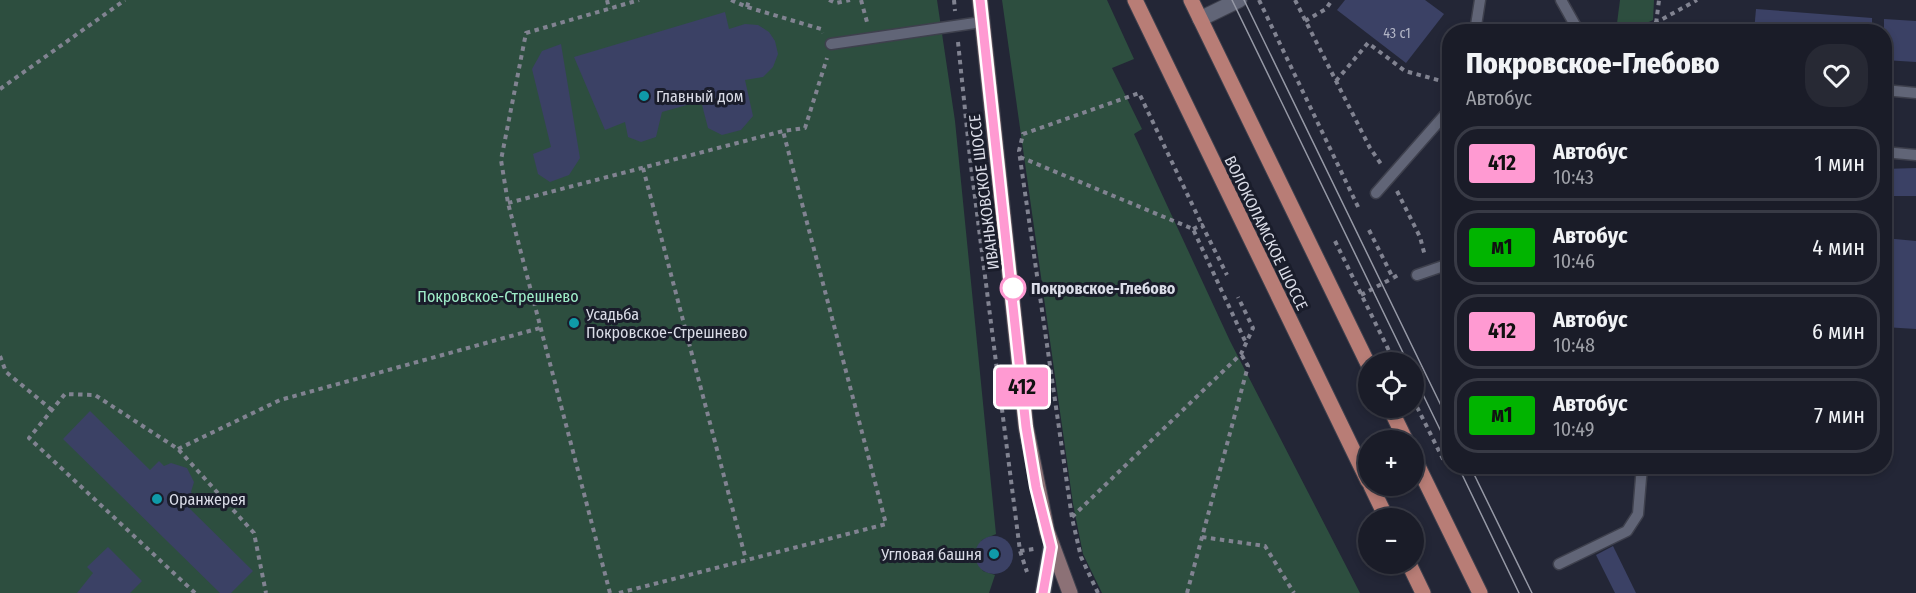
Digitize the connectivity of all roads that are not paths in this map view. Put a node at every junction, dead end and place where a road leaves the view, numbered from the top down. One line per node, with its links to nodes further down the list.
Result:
1 (980, 0): 8 (street, ИВАНЬКОВСКОЕ ШОССЕ)
2 (1135, 0): 21 (main road, ВОЛОКОЛАМСКОЕ ШОССЕ)
3 (1191, 0): 7 (main road, ВОЛОКОЛАМСКОЕ ШОССЕ)
4 (1239, 0): 7 (street)
5 (1480, 0): 9 (lane)
6 (1561, 0): 10 (lane)
7 (1200, 19): 20 (main road, ВОЛОКОЛАМСКОЕ ШОССЕ)
8 (982, 22): 11 (lane); 24 (street, ИВАНЬКОВСКОЕ ШОССЕ)
9 (1476, 24)
10 (1574, 24)
11 (831, 44)
12 (1892, 91): 13 (lane)
13 (1916, 93)
14 (1442, 118): 17 (lane)
15 (1892, 152): 16 (lane)
16 (1916, 154)
17 (1376, 193)
18 (1442, 266): 19 (lane)
19 (1417, 275)
20 (1362, 352)
21 (1358, 460)
22 (1641, 474): 25 (lane)
23 (1424, 478): 30 (main road)
24 (1051, 547): 27 (street, ИВАНЬКОВСКОЕ ШОССЕ); 28 (street)
25 (1559, 564)
26 (1414, 574): 29 (main road)
27 (1043, 593)
28 (1070, 593)
29 (1423, 593)
30 (1480, 593)

